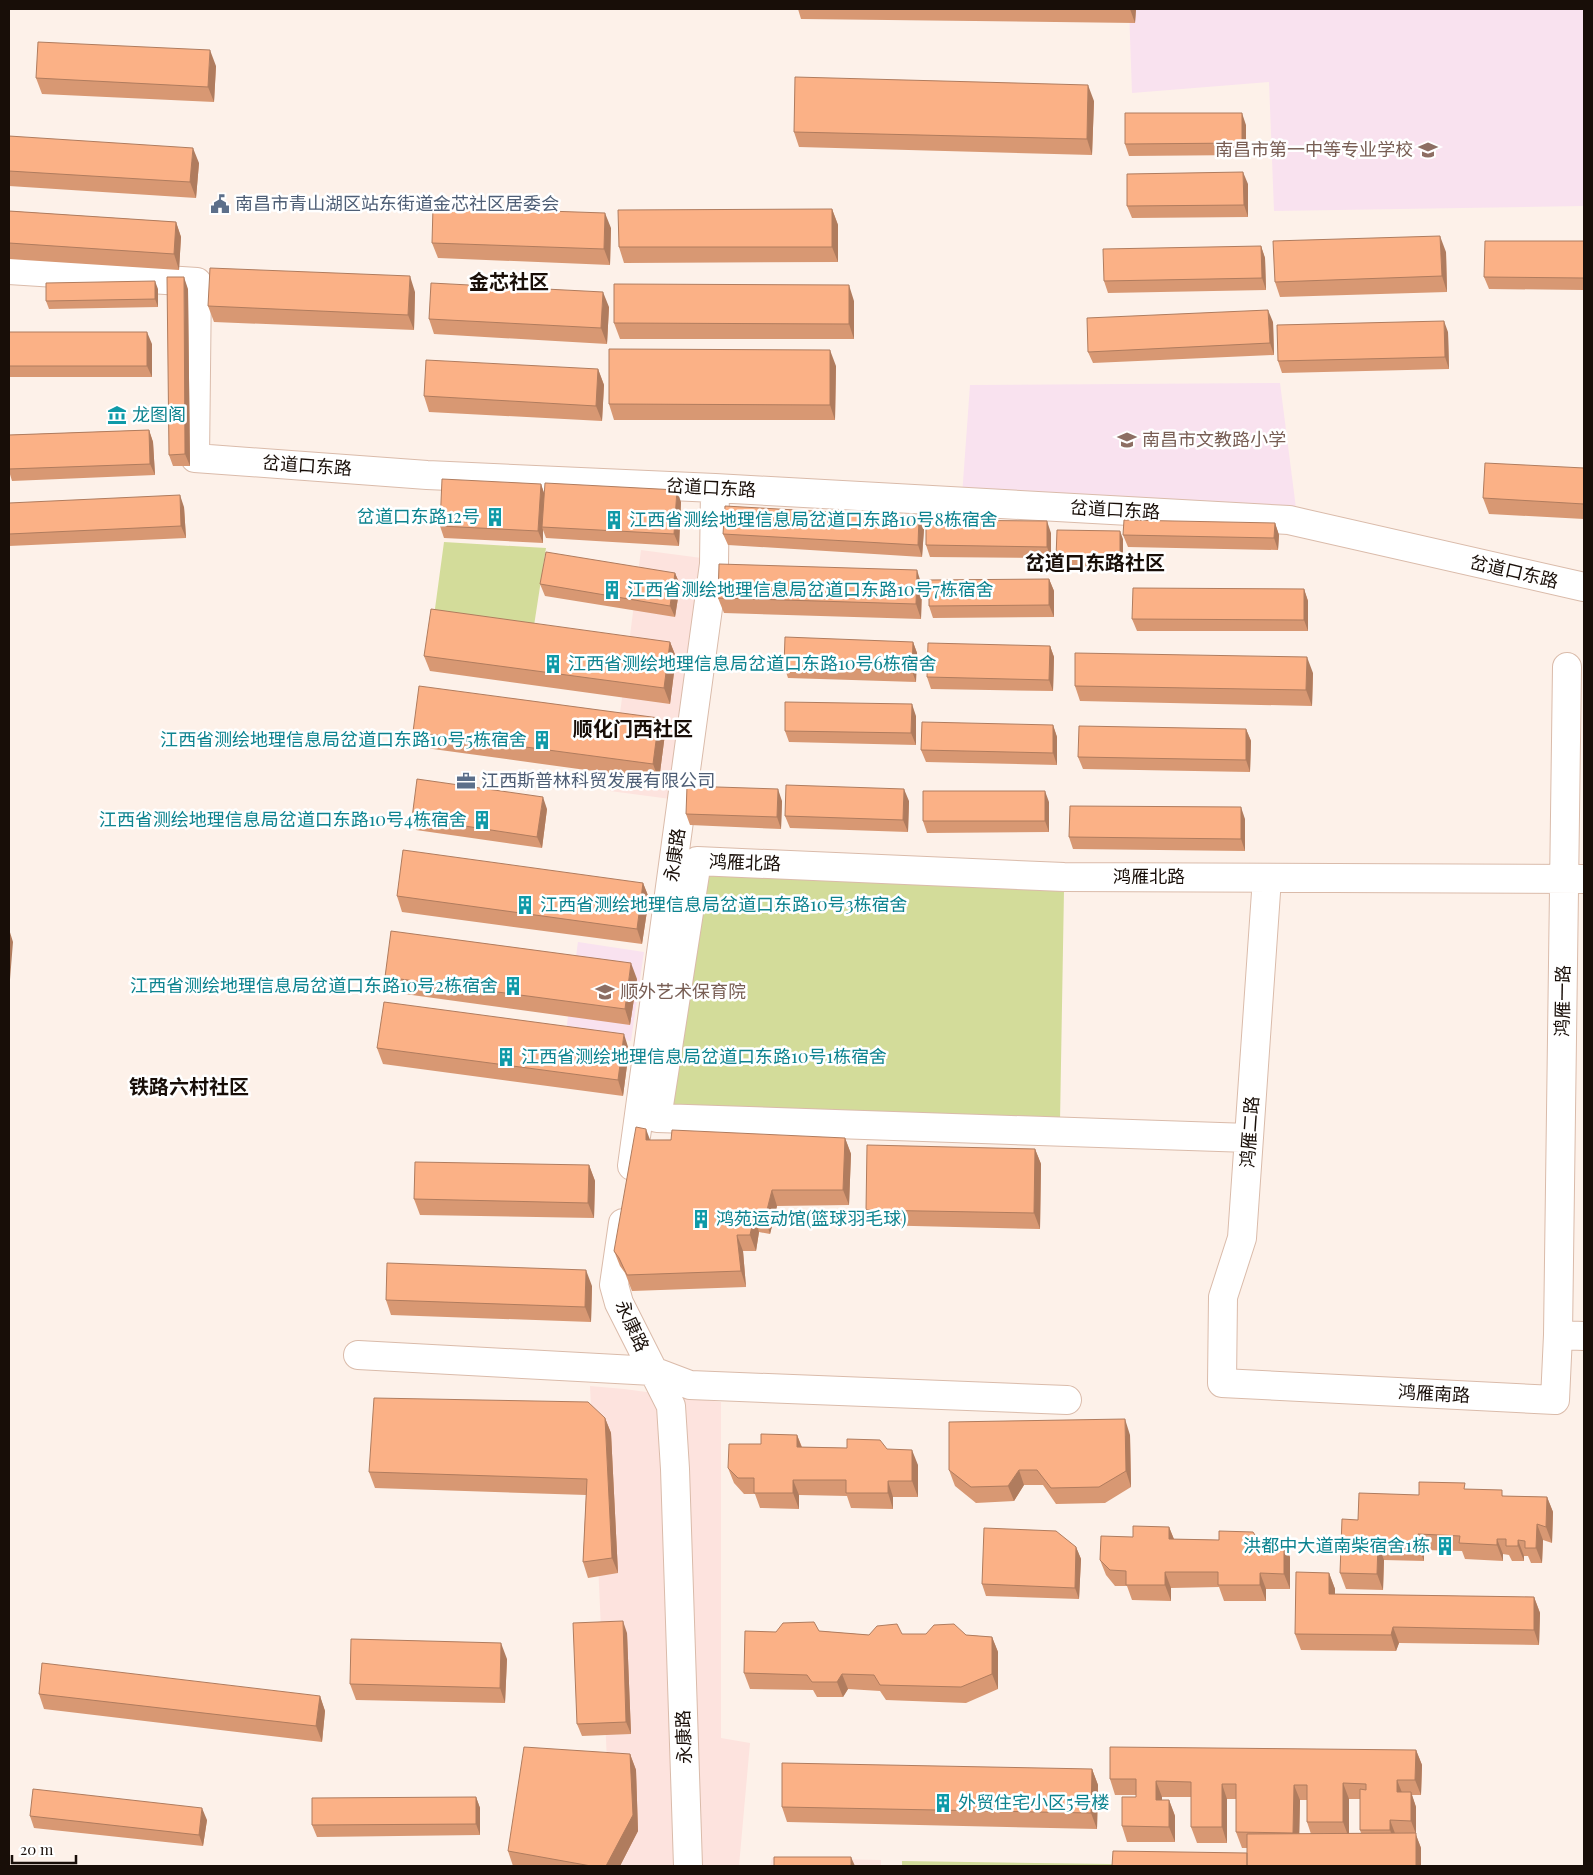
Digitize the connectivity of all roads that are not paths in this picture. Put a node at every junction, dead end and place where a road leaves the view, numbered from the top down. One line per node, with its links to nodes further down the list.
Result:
1 (9, 270): 2 (street, 岔道口东路)
2 (715, 488): 3 (street, 岔道口东路); 10 (street, 永康路)
3 (1584, 587)
4 (1567, 667): 6 (street, 鸿雁一路)
5 (1267, 878): 6 (street, 鸿雁北路); 7 (street, 鸿雁二路); 7 (street, 鸿雁北路)
6 (1574, 879): 8 (street, 鸿雁一路)
7 (1249, 1138): 11 (street, 鸿雁二路)
8 (1571, 1336): 11 (street, 鸿雁南路)
9 (358, 1356): 10 (street)
10 (653, 1370): 12 (street); 13 (street, 永康路)
11 (1222, 1383)
12 (1067, 1400)
13 (688, 1866)

